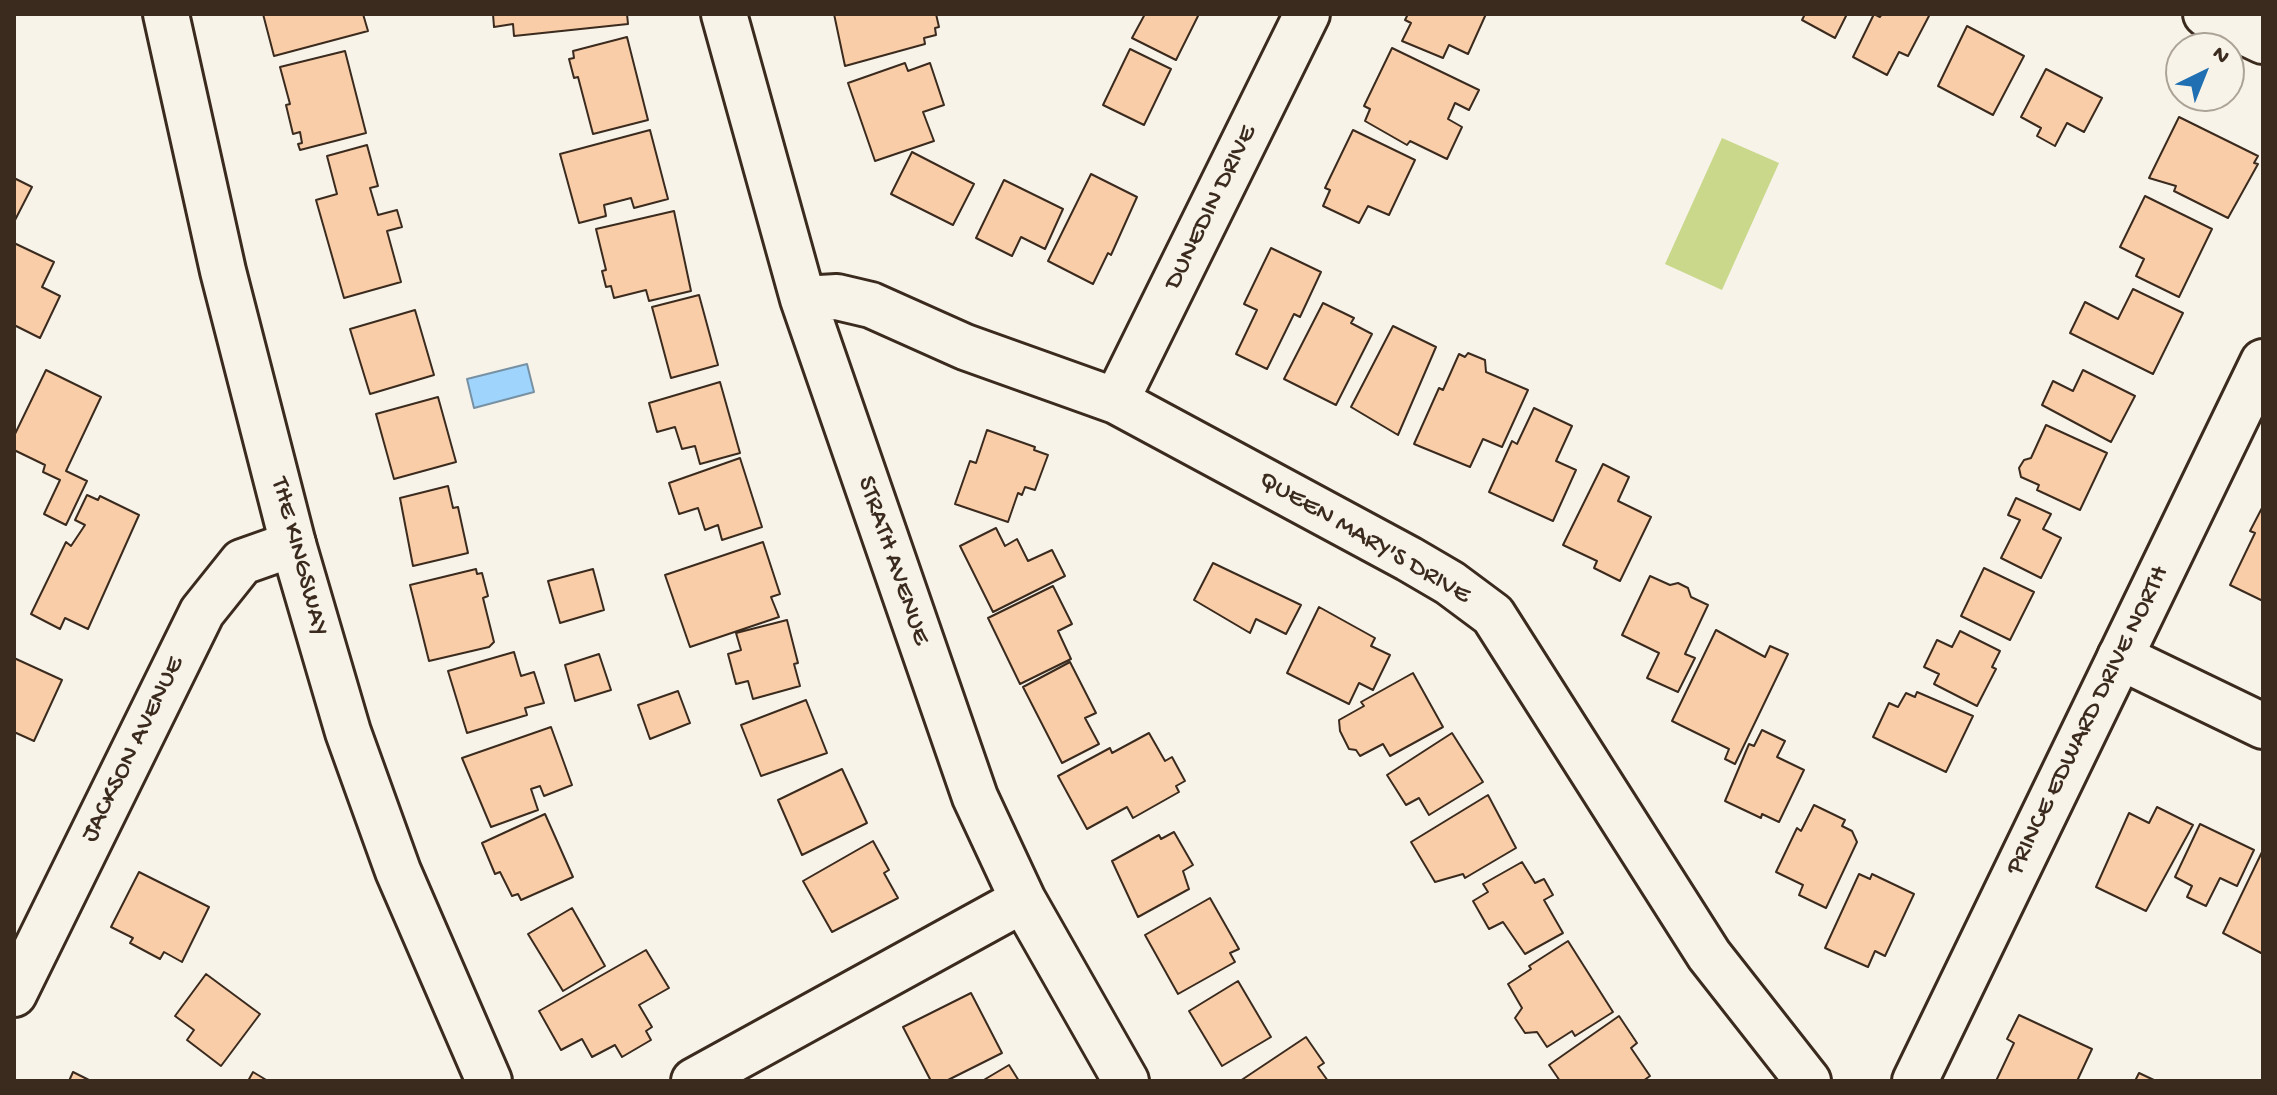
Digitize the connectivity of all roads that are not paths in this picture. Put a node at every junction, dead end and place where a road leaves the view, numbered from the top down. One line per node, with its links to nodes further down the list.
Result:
1 (166, 14): 9 (street, THE KINGSWAY)
2 (724, 14): 6 (street, STRATH AVENUE)
3 (1307, 14): 8 (street, DUNEDIN DRIVE)
4 (2206, 14): 5 (street)
5 (2263, 41)
6 (803, 299): 8 (street, QUEEN MARY'S DRIVE); 12 (street, STRATH AVENUE)
7 (2263, 362): 10 (street, PRINCE EDWARD DRIVE NORTH)
8 (1116, 401): 17 (street, QUEEN MARY'S DRIVE)
9 (293, 544): 13 (street, JACKSON AVENUE); 14 (street, THE KINGSWAY)
10 (2120, 657): 11 (street); 18 (street, PRINCE EDWARD DRIVE NORTH)
11 (2263, 726)
12 (1023, 900): 15 (street); 16 (street, STRATH AVENUE)
13 (14, 994)
14 (489, 1081)
15 (694, 1081)
16 (1126, 1081)
17 (1808, 1081)
18 (1915, 1081)

